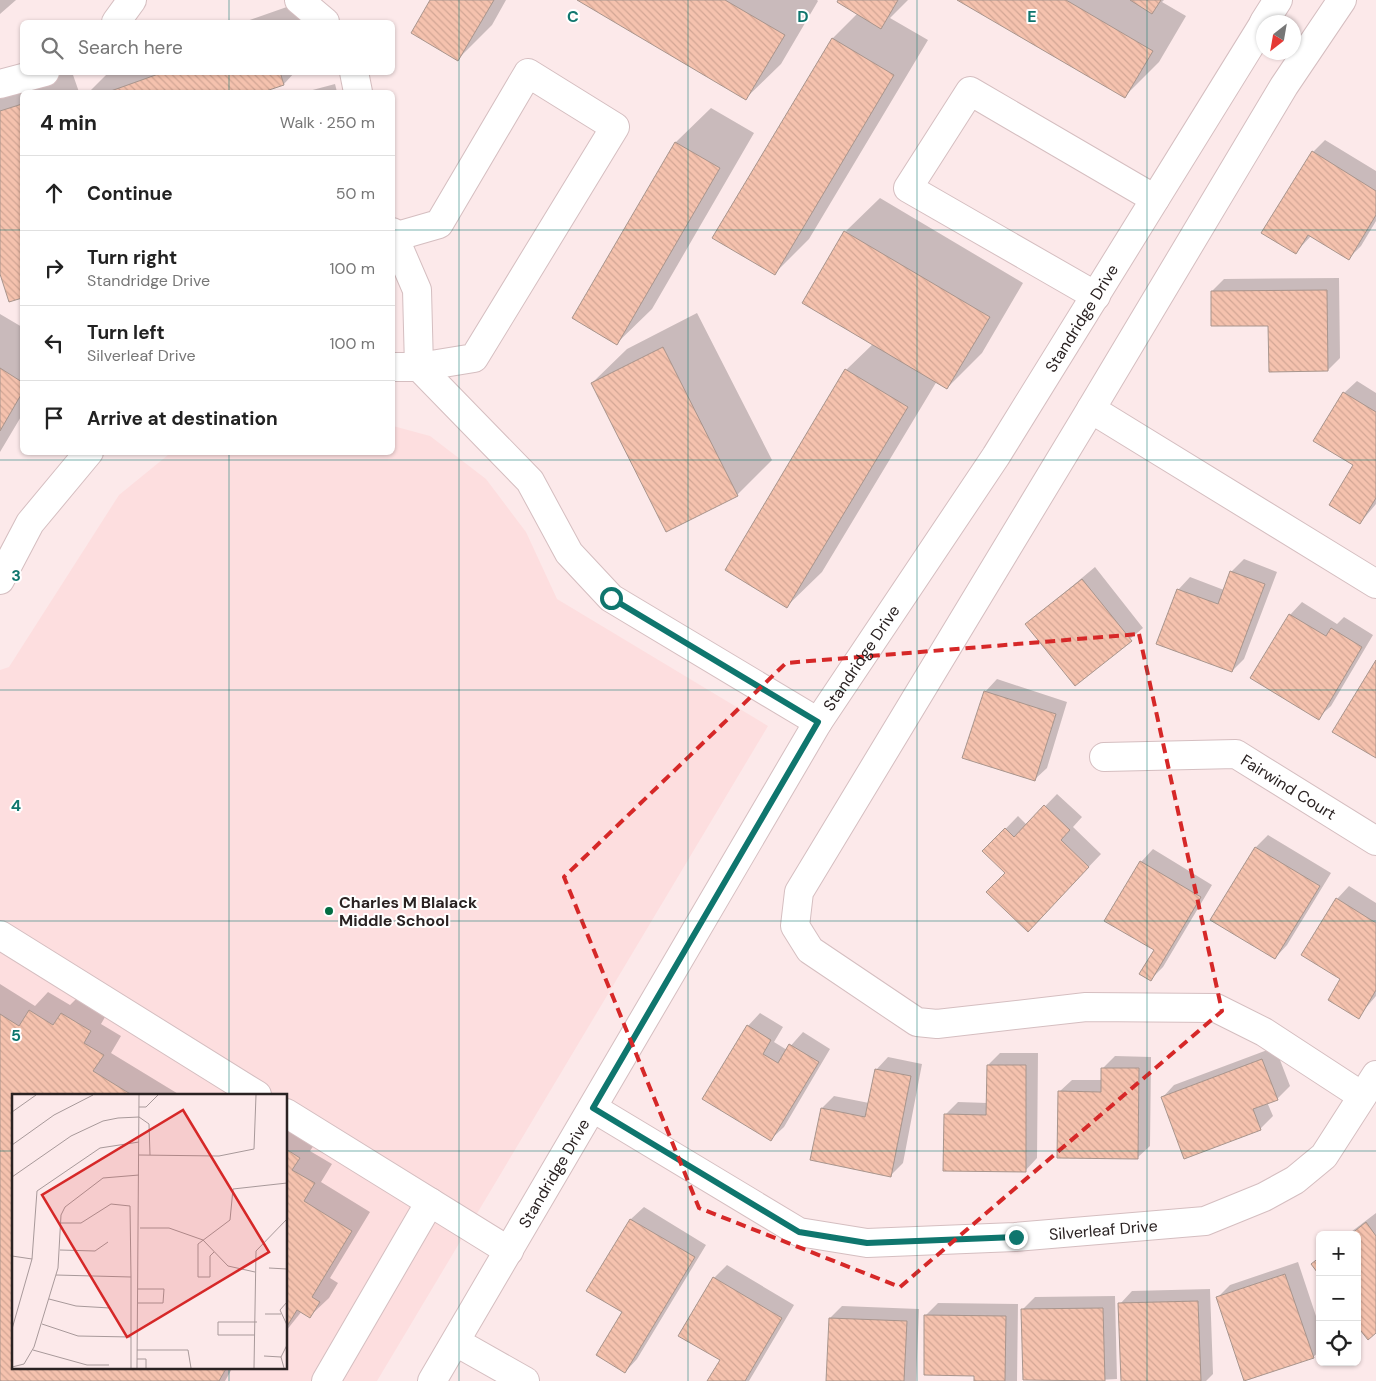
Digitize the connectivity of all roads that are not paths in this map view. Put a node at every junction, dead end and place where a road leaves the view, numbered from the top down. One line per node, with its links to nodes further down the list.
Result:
1 (132, 0): 6 (street)
2 (299, 0): 7 (street)
3 (1278, 0): 5 (street, Standridge Drive)
4 (1342, 0): 19 (street)
5 (1269, 15)
6 (117, 20)
7 (322, 20)
8 (1256, 36): 13 (street, Standridge Drive)
9 (34, 75): 11 (street)
10 (355, 75): 12 (street)
11 (0, 84)
12 (358, 90)
13 (1155, 199): 16 (street, Standridge Drive); 16 (street)
14 (395, 234): 18 (street)
15 (395, 236): 18 (street)
16 (1096, 296): 23 (street, Standridge Drive)
17 (395, 367): 18 (street)
18 (419, 367): 23 (street)
19 (1090, 409): 22 (street); 27 (street)
20 (87, 455): 21 (street)
21 (0, 580)
22 (1376, 584)
23 (818, 722): 29 (street, Standridge Drive)
24 (1104, 757): 25 (street, Fairwind Court)
25 (1376, 841)
26 (0, 935): 28 (street)
27 (1369, 1086): 29 (street, Silverleaf Drive)
28 (255, 1094)
29 (593, 1108): 32 (street, Standridge Drive)
30 (288, 1114): 31 (street)
31 (430, 1202): 32 (street); 34 (street)
32 (509, 1251): 33 (street, Standridge Drive)
33 (456, 1342): 35 (street, Standridge Drive); 36 (street)
34 (326, 1381)
35 (432, 1381)
36 (525, 1381)

